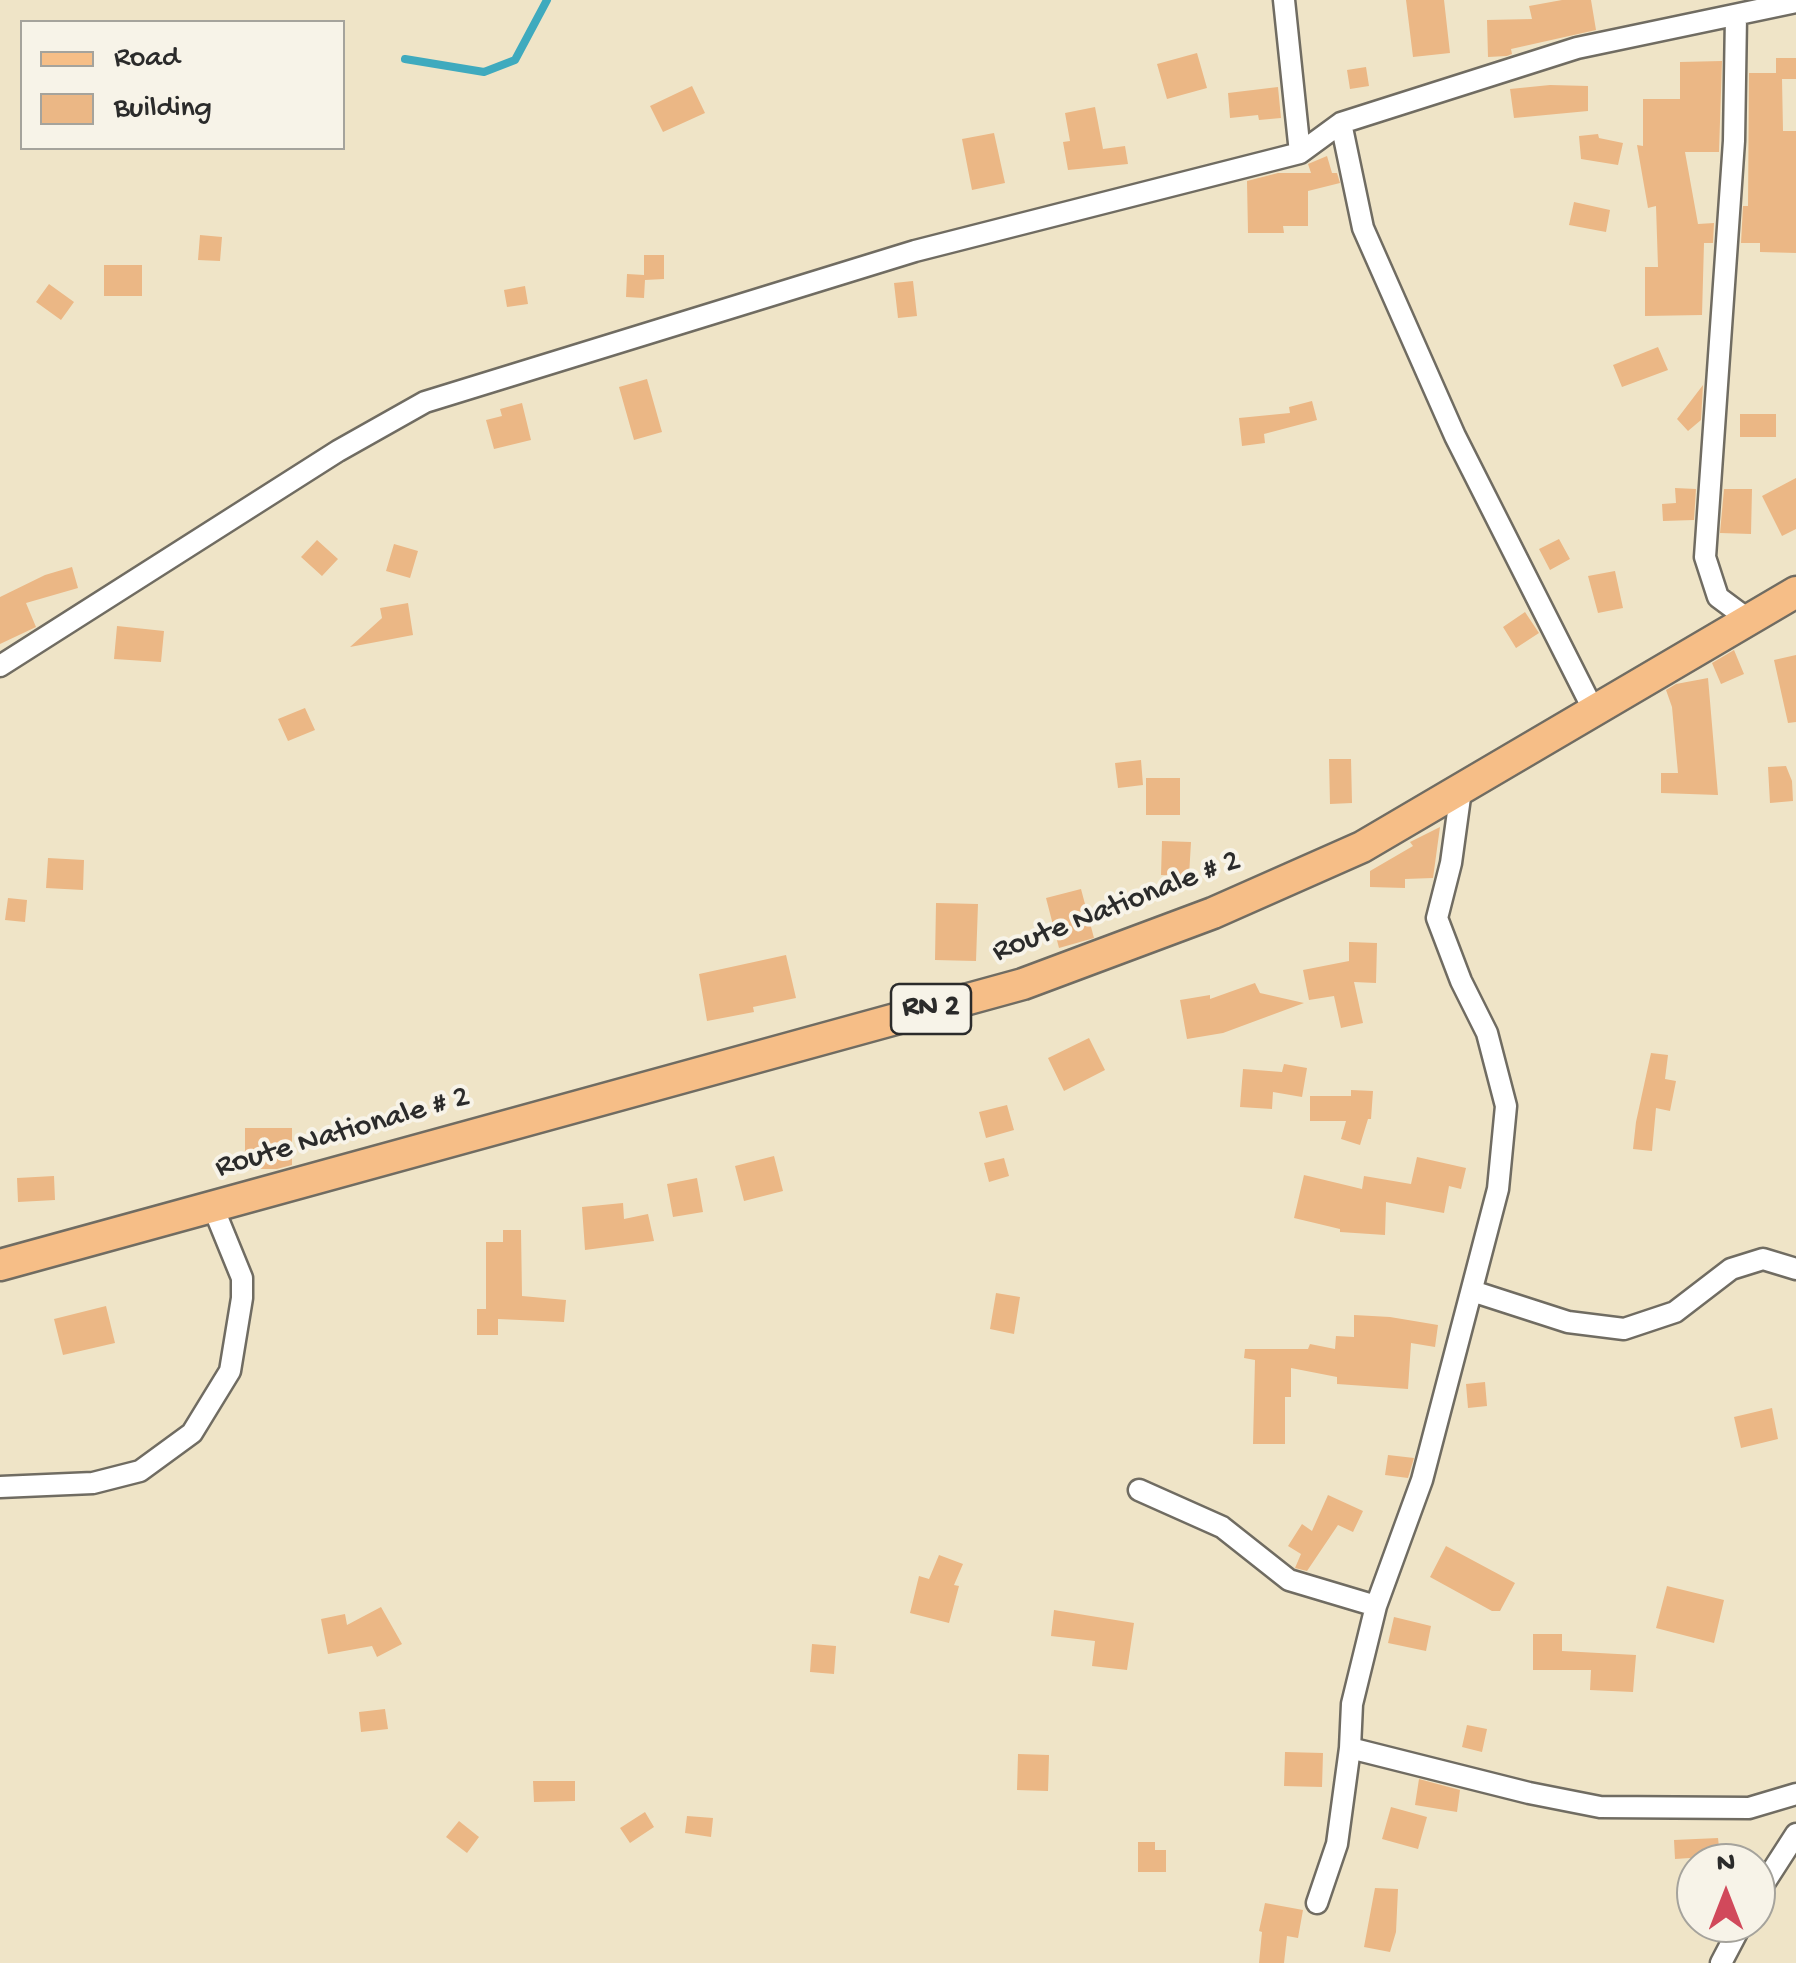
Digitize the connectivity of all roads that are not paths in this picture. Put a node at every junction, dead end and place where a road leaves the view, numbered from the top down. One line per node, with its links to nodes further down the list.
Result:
1 (1284, 0): 5 (street)
2 (1796, 2): 3 (street)
3 (1736, 16): 4 (street); 7 (street)
4 (1341, 124): 5 (street); 9 (street)
5 (1300, 152): 8 (street)
6 (1796, 592): 7 (main road, Route Nationale # 2 / RN 2)
7 (1749, 620): 9 (main road, Route Nationale # 2 / RN 2)
8 (0, 666)
9 (1595, 712): 10 (main road, Route Nationale # 2 / RN 2)
10 (1461, 790): 11 (main road, Route Nationale # 2 / RN 2); 14 (street)
11 (213, 1207): 12 (main road, Route Nationale # 2 / RN 2); 15 (street)
12 (0, 1265)
13 (1796, 1269): 14 (street)
14 (1472, 1291): 17 (street)
15 (0, 1486)
16 (1140, 1490): 17 (street)
17 (1376, 1606): 18 (street)
18 (1350, 1748): 19 (street); 22 (street)
19 (1796, 1794)
20 (1796, 1834): 21 (street)
21 (1776, 1865)
22 (1316, 1903)

